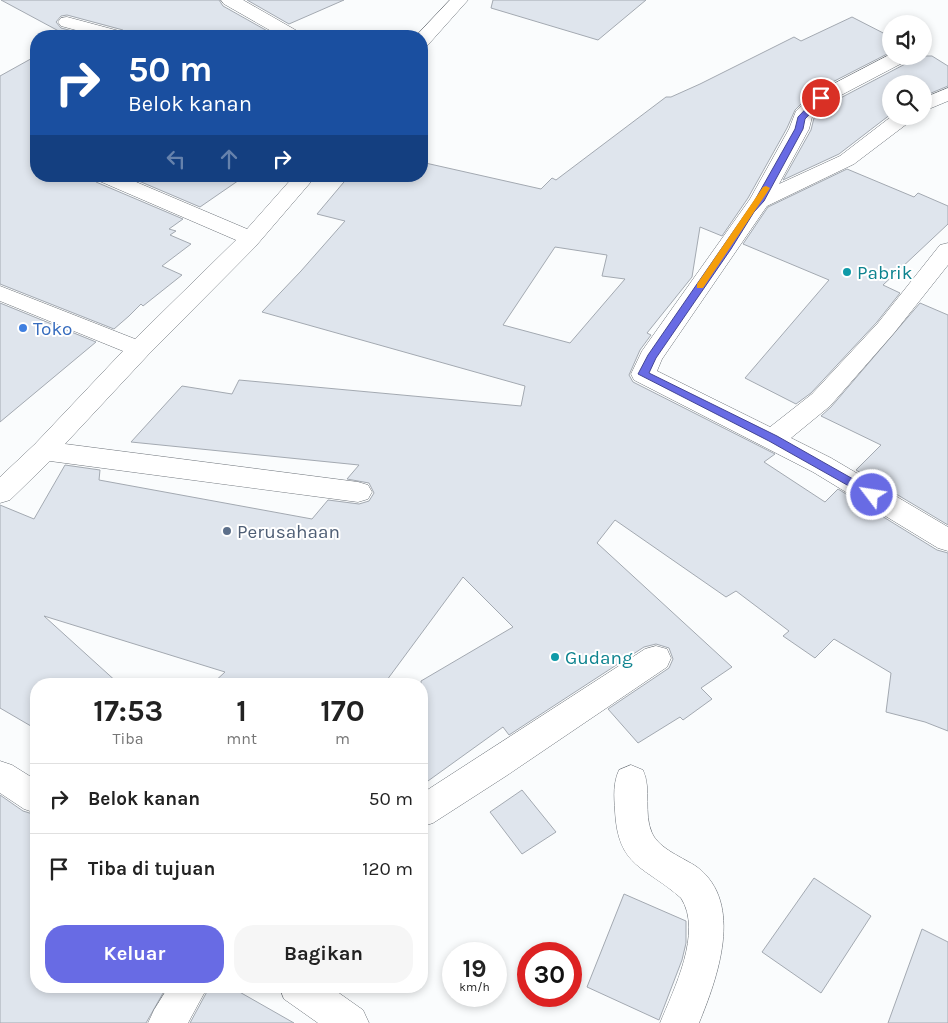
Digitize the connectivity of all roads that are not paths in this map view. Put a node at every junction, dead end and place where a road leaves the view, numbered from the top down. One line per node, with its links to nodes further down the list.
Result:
1 (230, 0): 5 (street)
2 (459, 0): 6 (street)
3 (67, 22): 4 (street)
4 (96, 30)
5 (282, 30)
6 (428, 34)
7 (884, 65): 13 (street)
8 (948, 94): 9 (street)
9 (932, 101)
10 (893, 125): 13 (street)
11 (118, 182): 14 (street)
12 (301, 182): 14 (street)
13 (759, 201): 18 (street)
14 (250, 238): 17 (street)
15 (948, 250): 18 (street)
16 (0, 293): 17 (street)
17 (139, 349): 19 (street)
18 (773, 439): 22 (street)
19 (44, 451): 20 (street); 21 (street)
20 (0, 492)
21 (358, 492)
22 (945, 534)
23 (656, 658): 27 (street)
24 (0, 775): 26 (street)
25 (631, 780): 32 (street)
26 (30, 794)
27 (428, 808)
28 (186, 993): 30 (street)
29 (307, 993): 31 (street)
30 (167, 1023)
31 (350, 1023)
32 (679, 1023)

